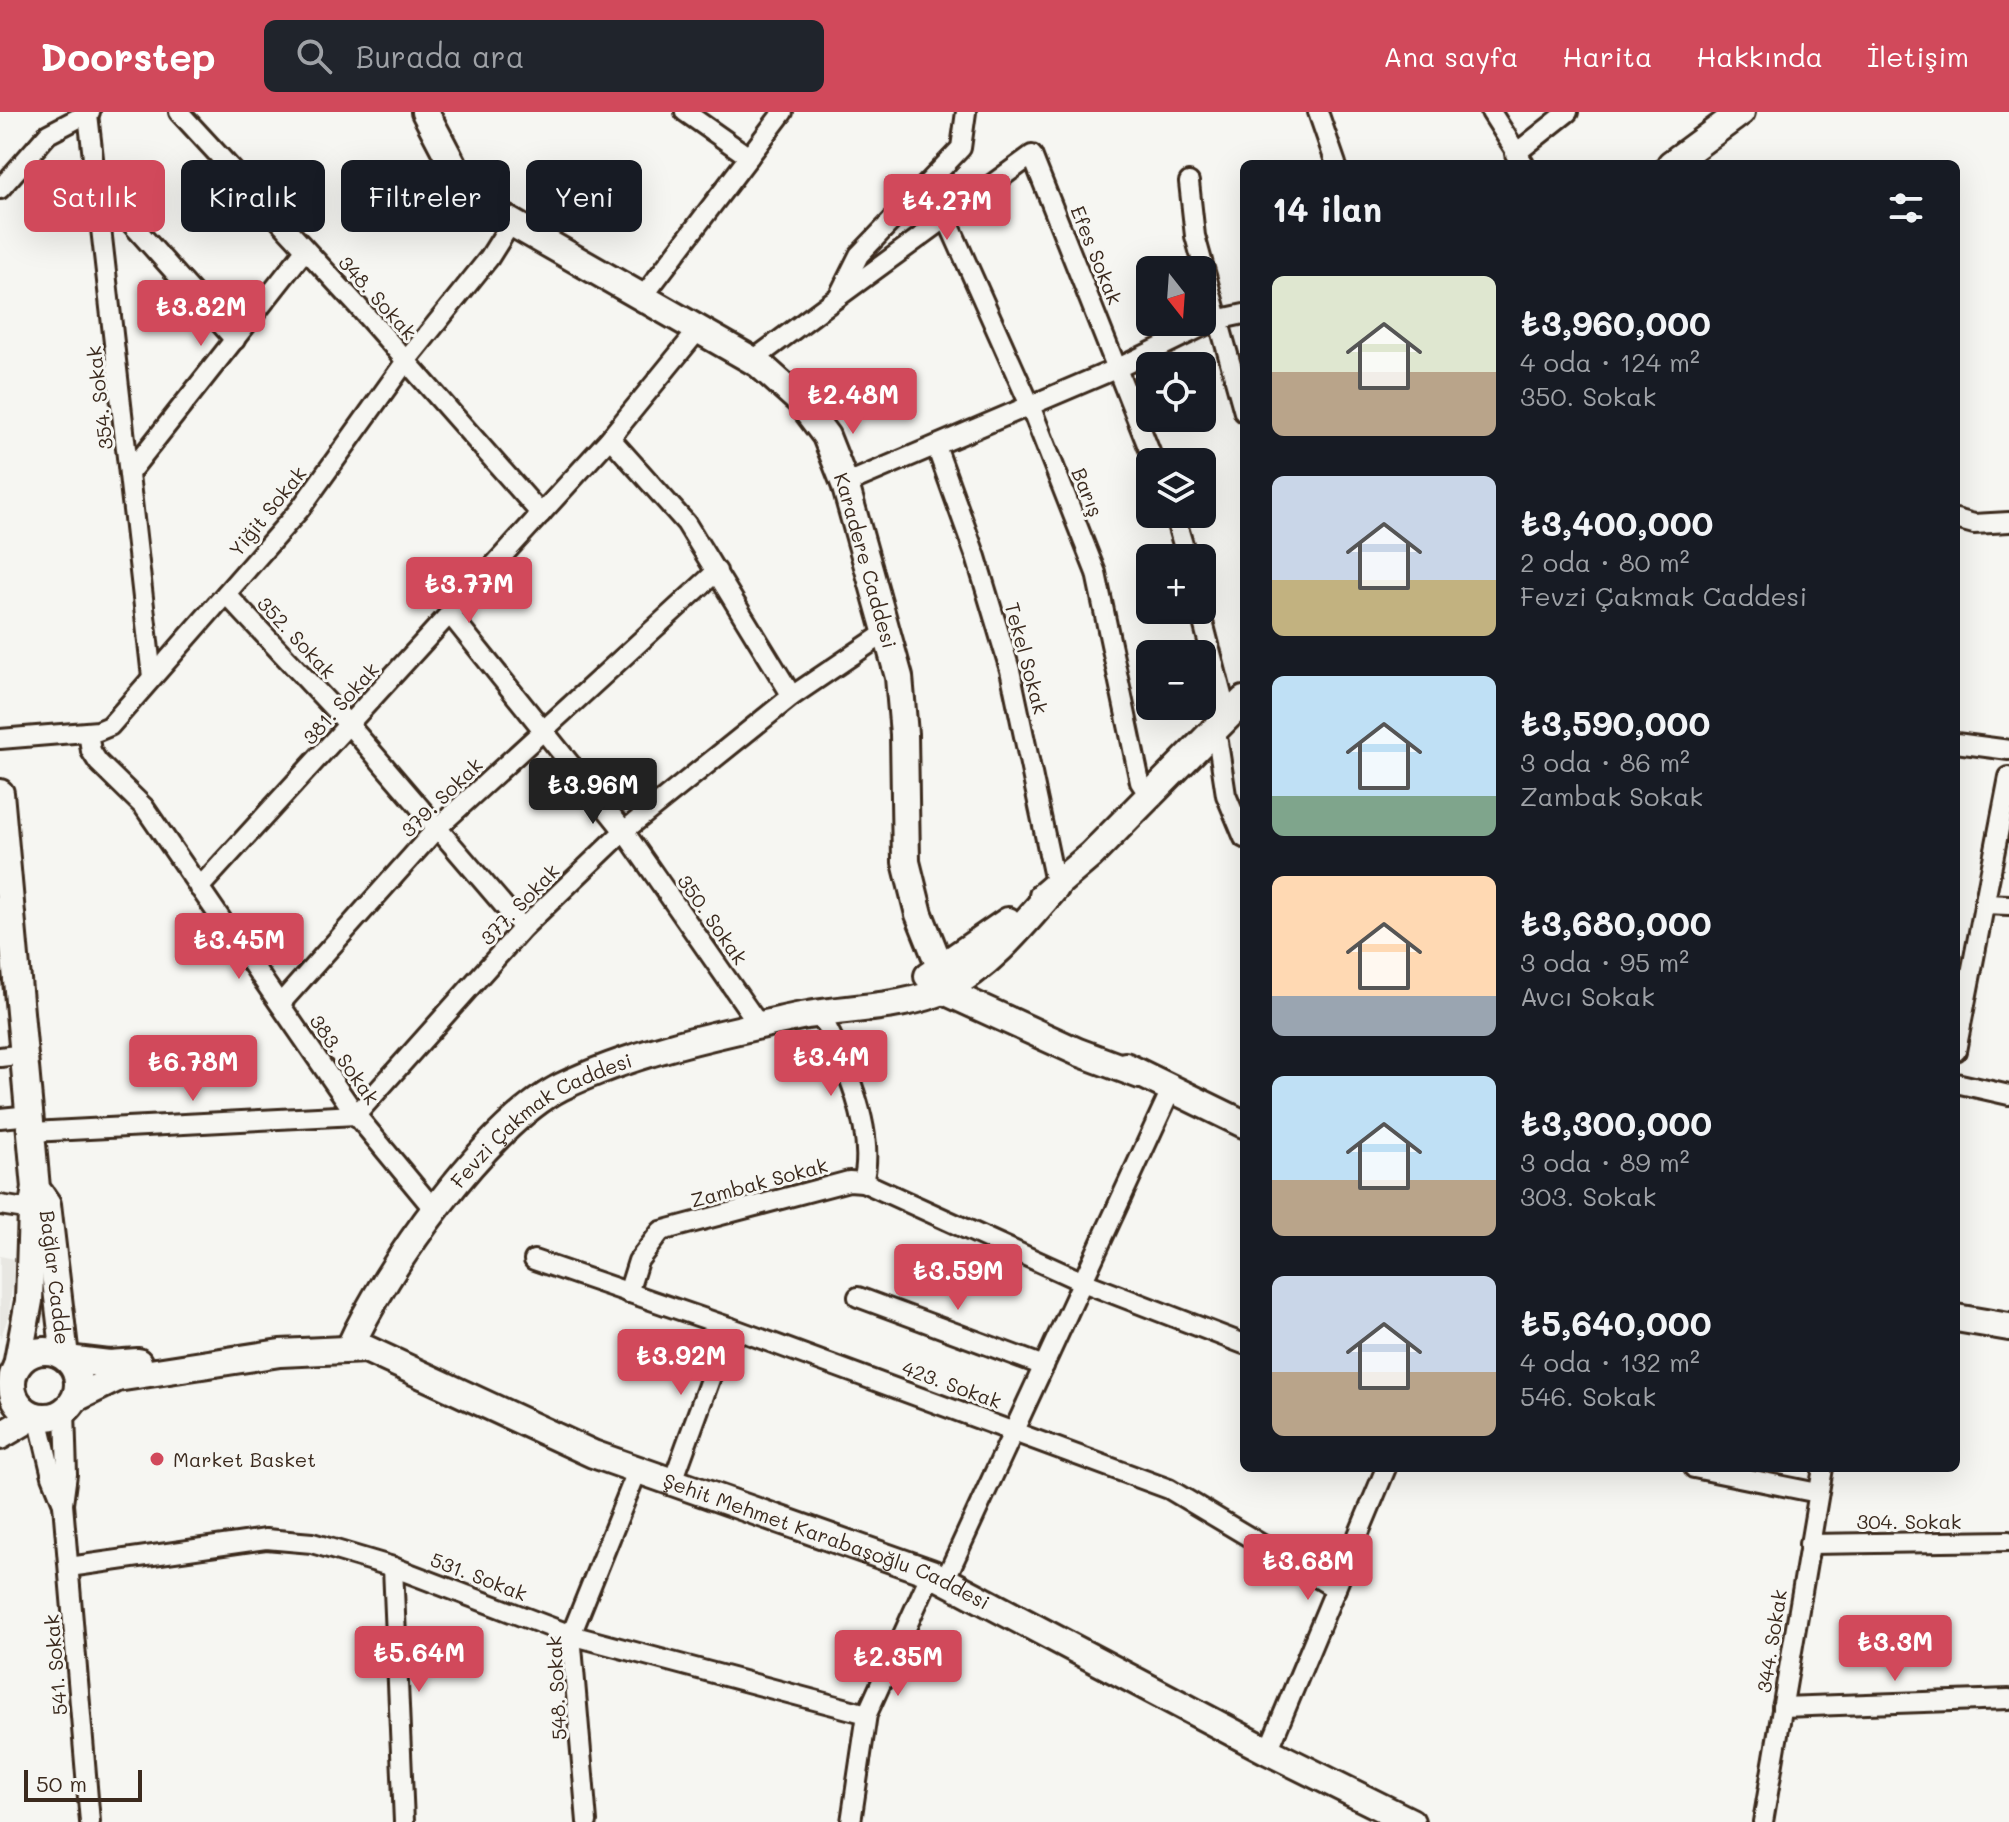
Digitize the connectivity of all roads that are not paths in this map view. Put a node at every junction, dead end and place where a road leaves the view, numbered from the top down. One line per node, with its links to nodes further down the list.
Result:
1 (179, 112): 22 (street, 348. Sokak)
2 (425, 112): 19 (main road, Karadere Caddesi)
3 (685, 112): 11 (street)
4 (783, 112): 11 (street)
5 (966, 112): 24 (street)
6 (1318, 112): 14 (street)
7 (1491, 112): 12 (street)
8 (1568, 112): 12 (street)
9 (1741, 112): 15 (main road)
10 (89, 113): 13 (street, 354. Sokak); 17 (street)
11 (749, 157): 25 (street)
12 (1519, 159)
13 (94, 160)
14 (1335, 160)
15 (1676, 160)
16 (1189, 182): 23 (street)
17 (0, 189)
18 (946, 217): 24 (street); 33 (street, Efes Sokak); 35 (street, Barış)
19 (511, 223): 25 (main road, Karadere Caddesi); 32 (street, Yiğit Sokak)
20 (102, 232): 39 (street, 354. Sokak)
21 (139, 232): 30 (street)
22 (305, 250): 30 (street); 32 (street, 348. Sokak)
23 (1200, 256)
24 (838, 297): 31 (street)
25 (642, 298): 28 (main road, Karadere Caddesi)
26 (1240, 315): 27 (street)
27 (1216, 320): 34 (street)
28 (699, 329): 31 (main road, Karadere Caddesi); 36 (street, 381. Sokak)
29 (1183, 336): 33 (street)
30 (235, 340): 39 (street)
31 (753, 360): 40 (main road, Karadere Caddesi)
32 (406, 361): 41 (street, 348. Sokak); 45 (street, Yiğit Sokak)
33 (1118, 368): 35 (street); 38 (street, Efes Sokak)
34 (1240, 399)
35 (1029, 403): 37 (street); 60 (street, Barış)
36 (610, 438): 41 (street, 381. Sokak); 44 (street)
37 (936, 446): 40 (street); 64 (street, Tekel Sokak)
38 (1149, 448)
39 (130, 472): 49 (street, 354. Sokak)
40 (845, 484): 48 (main road, Karadere Caddesi)
41 (541, 514): 46 (street, 381. Sokak)
42 (1960, 520): 43 (street)
43 (2009, 522)
44 (717, 571): 50 (street); 53 (street, 379. Sokak)
45 (226, 594): 49 (street, Yiğit Sokak); 52 (street, 352. Sokak)
46 (450, 614): 52 (street, 381. Sokak); 53 (street, 350. Sokak)
47 (1204, 624): 51 (street)
48 (888, 631): 50 (street, 377. Sokak); 69 (main road, Karadere Caddesi)
49 (152, 677): 54 (street, Yiğit Sokak)
50 (792, 696): 63 (street, 377. Sokak)
51 (1227, 716): 60 (main road, Fevzi Çakmak Caddesi); 61 (street)
52 (350, 726): 62 (street, 352. Sokak); 65 (street, 381. Sokak)
53 (544, 731): 62 (street, 379. Sokak); 63 (street, 350. Sokak)
54 (88, 732): 55 (street, Yiğit Sokak); 65 (street, 383. Sokak)
55 (0, 739)
56 (1960, 744): 57 (street)
57 (2009, 750)
58 (2009, 777): 66 (street)
59 (0, 793): 70 (main road)
60 (1149, 795): 64 (main road, Fevzi Çakmak Caddesi)
61 (1240, 823)
62 (437, 828): 68 (street, 352. Sokak); 71 (street, 379. Sokak)
63 (624, 831): 68 (street, 377. Sokak); 73 (street, 350. Sokak)
64 (1056, 887): 69 (main road, Fevzi Çakmak Caddesi)
65 (199, 888): 71 (street, 383. Sokak)
66 (1984, 904): 67 (street); 74 (street)
67 (2009, 905)
68 (523, 928): 79 (street, 377. Sokak)
69 (948, 980): 72 (main road, Fevzi Çakmak Caddesi); 77 (main road)
70 (10, 987): 75 (main road)
71 (280, 1004): 79 (street, 383. Sokak)
72 (819, 1012): 73 (main road, Fevzi Çakmak Caddesi); 83 (street)
73 (759, 1025): 86 (main road, Fevzi Çakmak Caddesi)
74 (1960, 1030)
75 (13, 1055): 82 (main road)
76 (1960, 1084): 78 (street)
77 (1171, 1090): 81 (main road); 88 (street)
78 (2009, 1095)
79 (356, 1115): 82 (street); 86 (street, 383. Sokak)
80 (0, 1118): 82 (street)
81 (1240, 1122)
82 (32, 1124): 84 (main road)
83 (863, 1182): 88 (street); 89 (street, Zambak Sokak)
84 (34, 1199): 85 (street); 98 (main road, Bağlar Cadde); 101 (main road, Bağlar Cadde)
85 (0, 1205)
86 (436, 1212): 97 (main road, Fevzi Çakmak Caddesi)
87 (534, 1260): 89 (street, 423. Sokak)
88 (1083, 1282): 96 (street); 100 (street)
89 (628, 1293): 92 (street, 423. Sokak)
90 (858, 1297): 100 (street)
91 (1960, 1319): 93 (main road)
92 (729, 1327): 104 (street, 423. Sokak); 110 (street)
93 (2009, 1327)
94 (1960, 1332): 95 (main road)
95 (2009, 1338)
96 (1240, 1342)
97 (350, 1347): 99 (main road, Şehit Mehmet Karabaşoğlu Caddesi); 106 (main road, Şehit Mehmet Karabaşoğlu Caddesi)
98 (66, 1358): 99 (main road, Şehit Mehmet Karabaşoğlu Caddesi); 101 (main road); 102 (main road)
99 (217, 1361): 102 (main road, Şehit Mehmet Karabaşoğlu Caddesi)
100 (1044, 1366): 104 (street)
101 (10, 1375): 103 (main road)
102 (70, 1404): 103 (main road); 112 (street)
103 (36, 1416): 105 (main road); 112 (street)
104 (1014, 1430): 117 (street); 118 (street, 423. Sokak)
105 (0, 1436)
106 (638, 1469): 110 (main road, Şehit Mehmet Karabaşoğlu Caddesi); 119 (street, 548. Sokak)
107 (1384, 1472): 118 (street)
108 (1714, 1472): 111 (street)
109 (1822, 1472): 111 (street, 344. Sokak)
110 (673, 1481): 117 (main road, Şehit Mehmet Karabaşoğlu Caddesi)
111 (1818, 1493): 114 (street, 344. Sokak)
112 (63, 1504): 115 (street, 541. Sokak)
113 (2009, 1541): 114 (street, 304. Sokak)
114 (1809, 1544): 121 (street, 344. Sokak)
115 (69, 1567): 116 (street, 531. Sokak); 124 (street, 541. Sokak)
116 (393, 1567): 119 (street, 531. Sokak); 125 (street)
117 (938, 1576): 122 (street); 123 (main road, Şehit Mehmet Karabaşoğlu Caddesi)
118 (1336, 1589): 123 (street)
119 (571, 1635): 122 (street, 531. Sokak); 126 (street, 548. Sokak)
120 (2009, 1699): 121 (street)
121 (1782, 1707): 129 (street, 344. Sokak)
122 (867, 1714): 127 (street)
123 (1268, 1751): 128 (main road, Şehit Mehmet Karabaşoğlu Caddesi)
124 (90, 1822)
125 (404, 1822)
126 (587, 1822)
127 (851, 1822)
128 (1411, 1822)
129 (1763, 1822)

